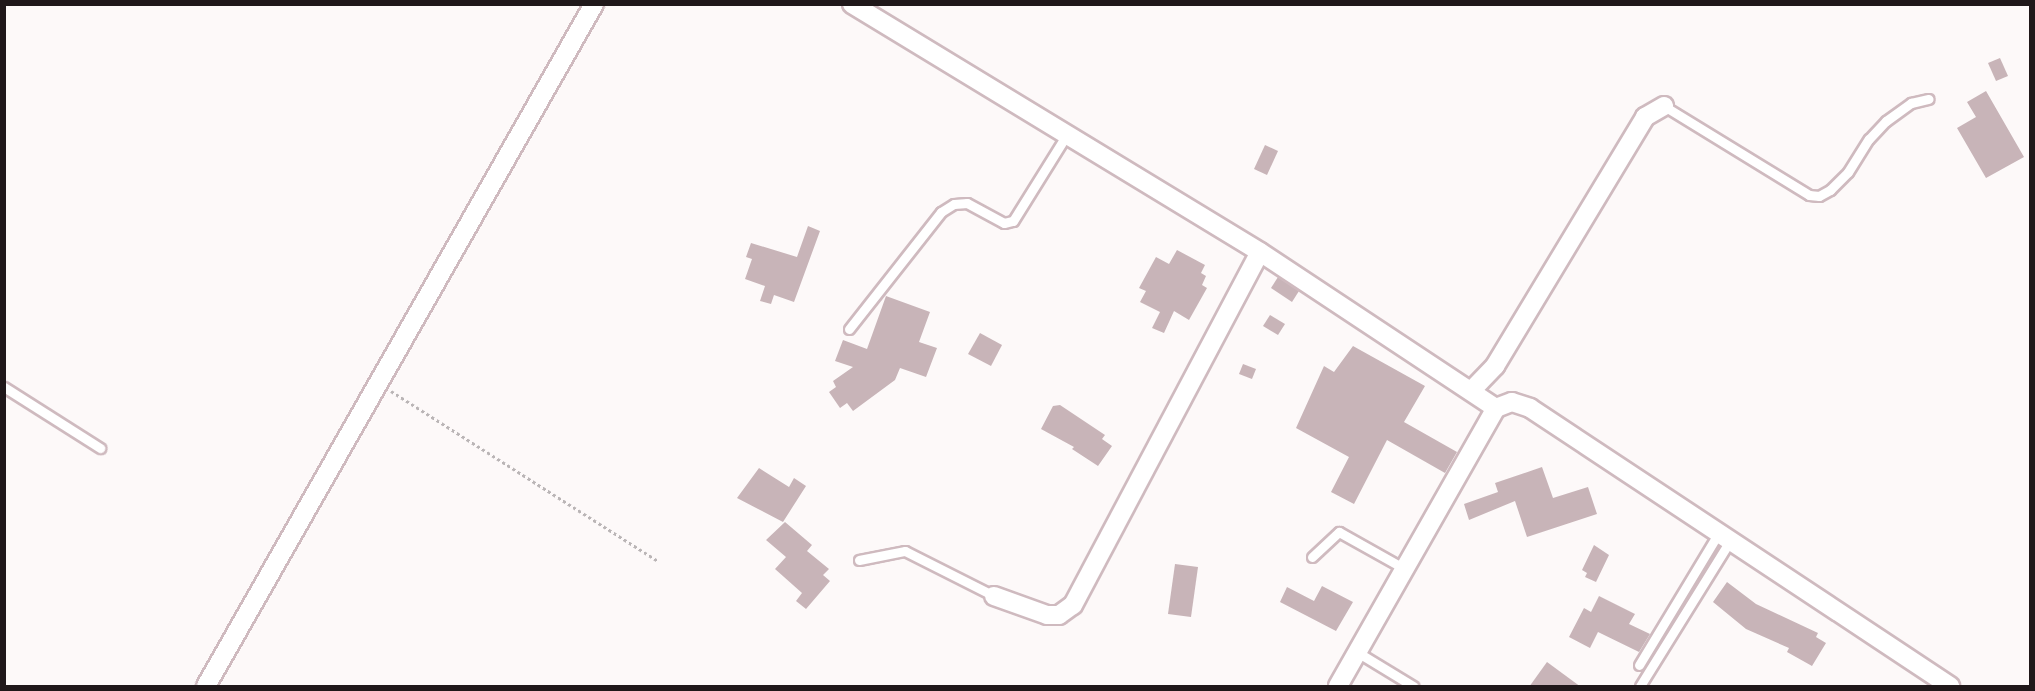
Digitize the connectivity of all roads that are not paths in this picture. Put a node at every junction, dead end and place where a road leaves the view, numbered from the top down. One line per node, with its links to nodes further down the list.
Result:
1 (594, 4): 19 (street)
2 (852, 4): 5 (street)
3 (1929, 99): 4 (lane)
4 (1664, 106): 9 (street)
5 (1066, 136): 6 (street); 7 (lane)
6 (1260, 252): 9 (street); 16 (street)
7 (849, 329)
8 (4, 387): 11 (lane)
9 (1471, 392): 10 (street)
10 (1496, 408): 12 (street); 15 (street)
11 (100, 448)
12 (1724, 538): 18 (lane); 22 (lane); 23 (street)
13 (1312, 557): 15 (lane)
14 (859, 560): 16 (lane)
15 (1405, 569): 17 (street)
16 (994, 596)
17 (1358, 652): 20 (street); 21 (lane)
18 (1639, 666)
19 (206, 687)
20 (1338, 687)
21 (1413, 687)
22 (1640, 687)
23 (1950, 687)

